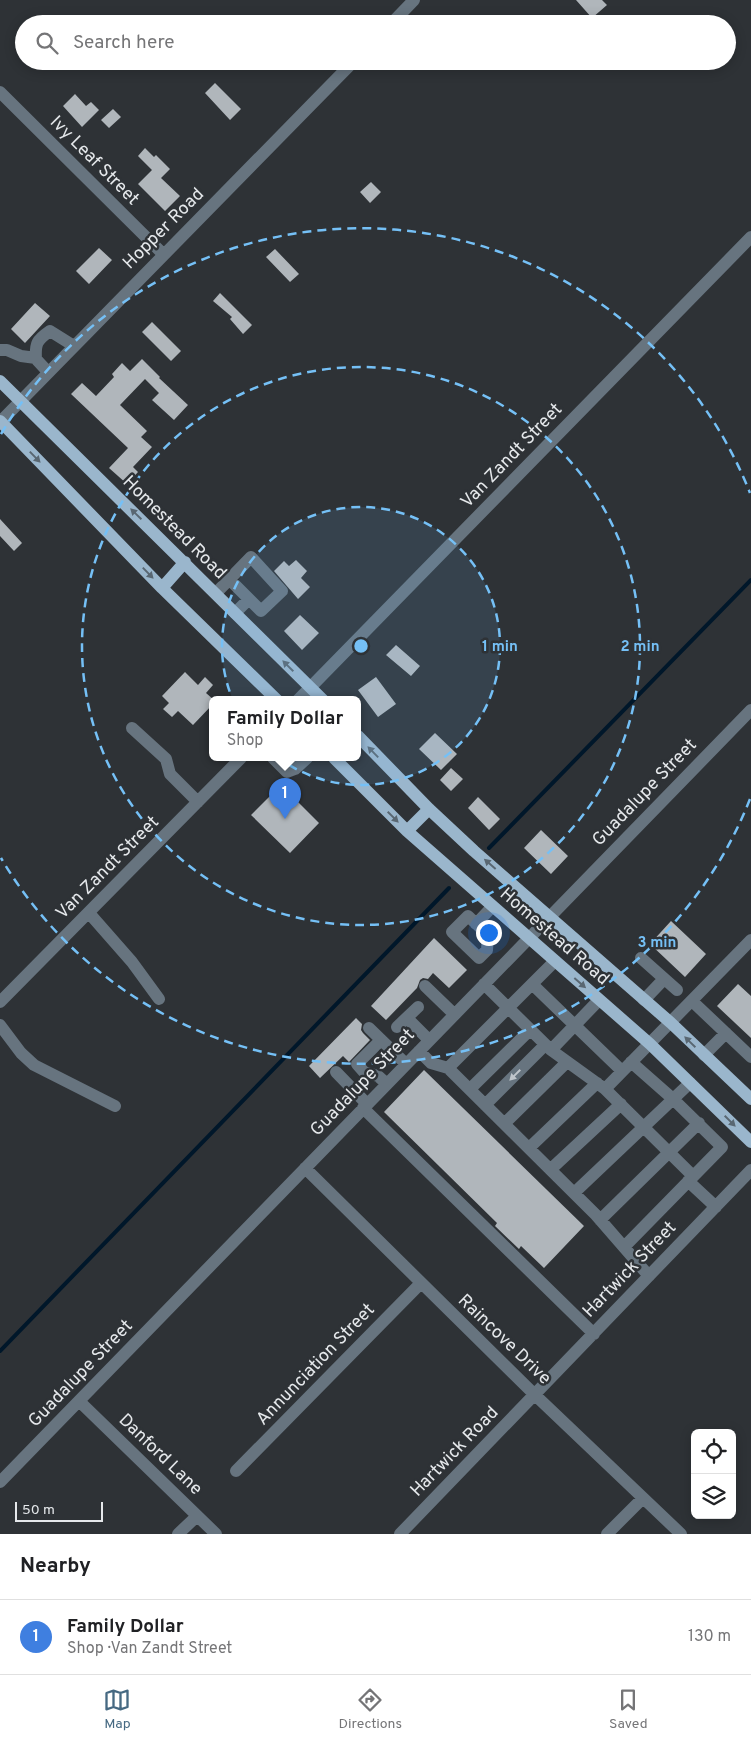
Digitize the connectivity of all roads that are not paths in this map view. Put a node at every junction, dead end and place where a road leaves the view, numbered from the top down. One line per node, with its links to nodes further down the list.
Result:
1 (414, 0): 2 (street)
2 (400, 15)
3 (345, 70): 6 (street, Hopper Road)
4 (0, 92): 6 (street, Ivy Leaf Street)
5 (751, 237): 20 (street, Van Zandt Street)
6 (163, 254): 7 (street, Hopper Road)
7 (74, 346): 9 (street); 10 (street, Hopper Road)
8 (0, 350): 9 (street)
9 (36, 358): 10 (street)
10 (48, 372): 12 (street, Hopper Road)
11 (0, 382): 12 (main road, Homestead Road)
12 (20, 401): 13 (street, Hopper Road); 14 (main road, Homestead Road, one-way to 12)
13 (0, 422): 16 (main road, one-way to 16)
14 (184, 562): 16 (main road); 17 (main road, Homestead Road)
15 (229, 579): 17 (street); 18 (street); 18 (street)
16 (162, 588): 21 (main road)
17 (216, 593): 19 (main road, Homestead Road)
18 (249, 599): 19 (street)
19 (235, 613): 20 (main road, Homestead Road, one-way to 19)
20 (310, 688): 22 (street, Van Zandt Street); 23 (main road, Homestead Road)
21 (273, 696)
22 (302, 696)
23 (319, 696)
24 (751, 710): 36 (street, Guadalupe Street)
25 (132, 728): 31 (street)
26 (361, 739): 32 (main road, Homestead Road, one-way to 26)
27 (239, 761): 31 (street, Van Zandt Street)
28 (276, 761): 29 (street)
29 (304, 761)
30 (337, 761): 33 (main road, Homestead Road, one-way to 33)
31 (198, 802): 35 (street, Van Zandt Street)
32 (428, 809): 33 (main road); 36 (main road, Homestead Road, one-way to 32)
33 (407, 831): 34 (main road, Homestead Road)
34 (492, 907): 37 (street); 38 (main road, Homestead Road)
35 (89, 913): 49 (street); 53 (street, Van Zandt Street)
36 (549, 917): 38 (street, Guadalupe Street); 51 (main road, Homestead Road)
37 (476, 924): 40 (street); 40 (street)
38 (528, 938): 42 (main road, Homestead Road); 43 (street, Guadalupe Street)
39 (751, 940): 52 (street)
40 (483, 954): 43 (street)
41 (641, 958): 44 (street)
42 (554, 961): 46 (street); 50 (main road, Homestead Road, one-way to 50)
43 (498, 969): 45 (street, Guadalupe Street)
44 (664, 979): 48 (street); 51 (street)
45 (484, 984): 55 (street); 56 (street, Guadalupe Street)
46 (532, 984): 55 (street); 59 (street)
47 (425, 986): 56 (street)
48 (677, 990)
49 (159, 1000)
50 (599, 1000): 59 (street); 65 (main road, Homestead Road)
51 (644, 1000): 57 (main road, Homestead Road)
52 (692, 1001): 57 (street); 62 (street)
53 (0, 1002)
54 (418, 1006): 64 (street)
55 (508, 1008): 61 (street); 73 (street)
56 (454, 1014): 64 (street, Guadalupe Street)
57 (671, 1023): 65 (street); 68 (main road, Homestead Road, one-way to 57)
58 (0, 1025): 83 (street)
59 (575, 1026): 66 (street); 72 (street)
60 (369, 1028): 63 (street)
61 (530, 1030): 66 (street); 78 (street)
62 (726, 1033): 68 (street); 69 (street)
63 (381, 1040): 71 (street); 76 (street)
64 (429, 1040): 67 (street, Guadalupe Street)
65 (650, 1044): 72 (street); 75 (main road, Homestead Road)
66 (548, 1048): 70 (street); 82 (street, one-way to 82)
67 (419, 1051): 71 (street, Guadalupe Street); 73 (street)
68 (704, 1055): 79 (main road, Homestead Road)
69 (751, 1057)
70 (567, 1062): 77 (street); 85 (street)
71 (406, 1064): 76 (street, Guadalupe Street)
72 (627, 1067): 77 (street); 80 (street)
73 (448, 1068): 78 (street)
74 (336, 1072): 84 (street)
75 (690, 1082): 80 (street); 88 (main road, Homestead Road, one-way to 88)
76 (386, 1084): 84 (street, Guadalupe Street)
77 (601, 1086): 81 (street); 89 (street)
78 (470, 1089): 82 (street)
79 (748, 1092)
80 (673, 1098): 86 (street); 87 (street)
81 (621, 1104): 87 (street); 92 (street)
82 (485, 1105): 85 (street)
83 (115, 1106)
84 (365, 1106): 91 (street, Guadalupe Street); 101 (street)
85 (504, 1123): 89 (street)
86 (698, 1123): 90 (street); 94 (street)
87 (644, 1127): 90 (street); 95 (street)
88 (751, 1142)
89 (529, 1148): 92 (street)
90 (670, 1152): 94 (street); 97 (street)
91 (305, 1168): 100 (street, Raincove Drive); 103 (street, Guadalupe Street)
92 (551, 1169): 95 (street)
93 (751, 1170): 96 (street, Hartwick Street)
94 (691, 1179): 96 (street); 98 (street)
95 (574, 1193): 97 (street)
96 (716, 1207): 99 (street, Hartwick Street)
97 (600, 1220): 98 (street)
98 (624, 1247): 99 (street)
99 (649, 1276): 101 (street, Hartwick Street)
100 (421, 1283): 102 (street, Raincove Drive); 104 (street, Annunciation Street)
101 (594, 1334): 102 (street, Hartwick Street)
102 (535, 1395): 106 (street, Raincove Drive); 110 (street, Hartwick Road)
103 (79, 1401): 105 (street, Guadalupe Street); 107 (street, Danford Lane)
104 (236, 1471)
105 (0, 1482)
106 (643, 1498): 111 (street); 112 (street, Raincove Drive)
107 (197, 1516): 108 (street); 109 (street, Danford Lane)
108 (178, 1534)
109 (216, 1534)
110 (400, 1534)
111 (607, 1534)
112 (680, 1534)

